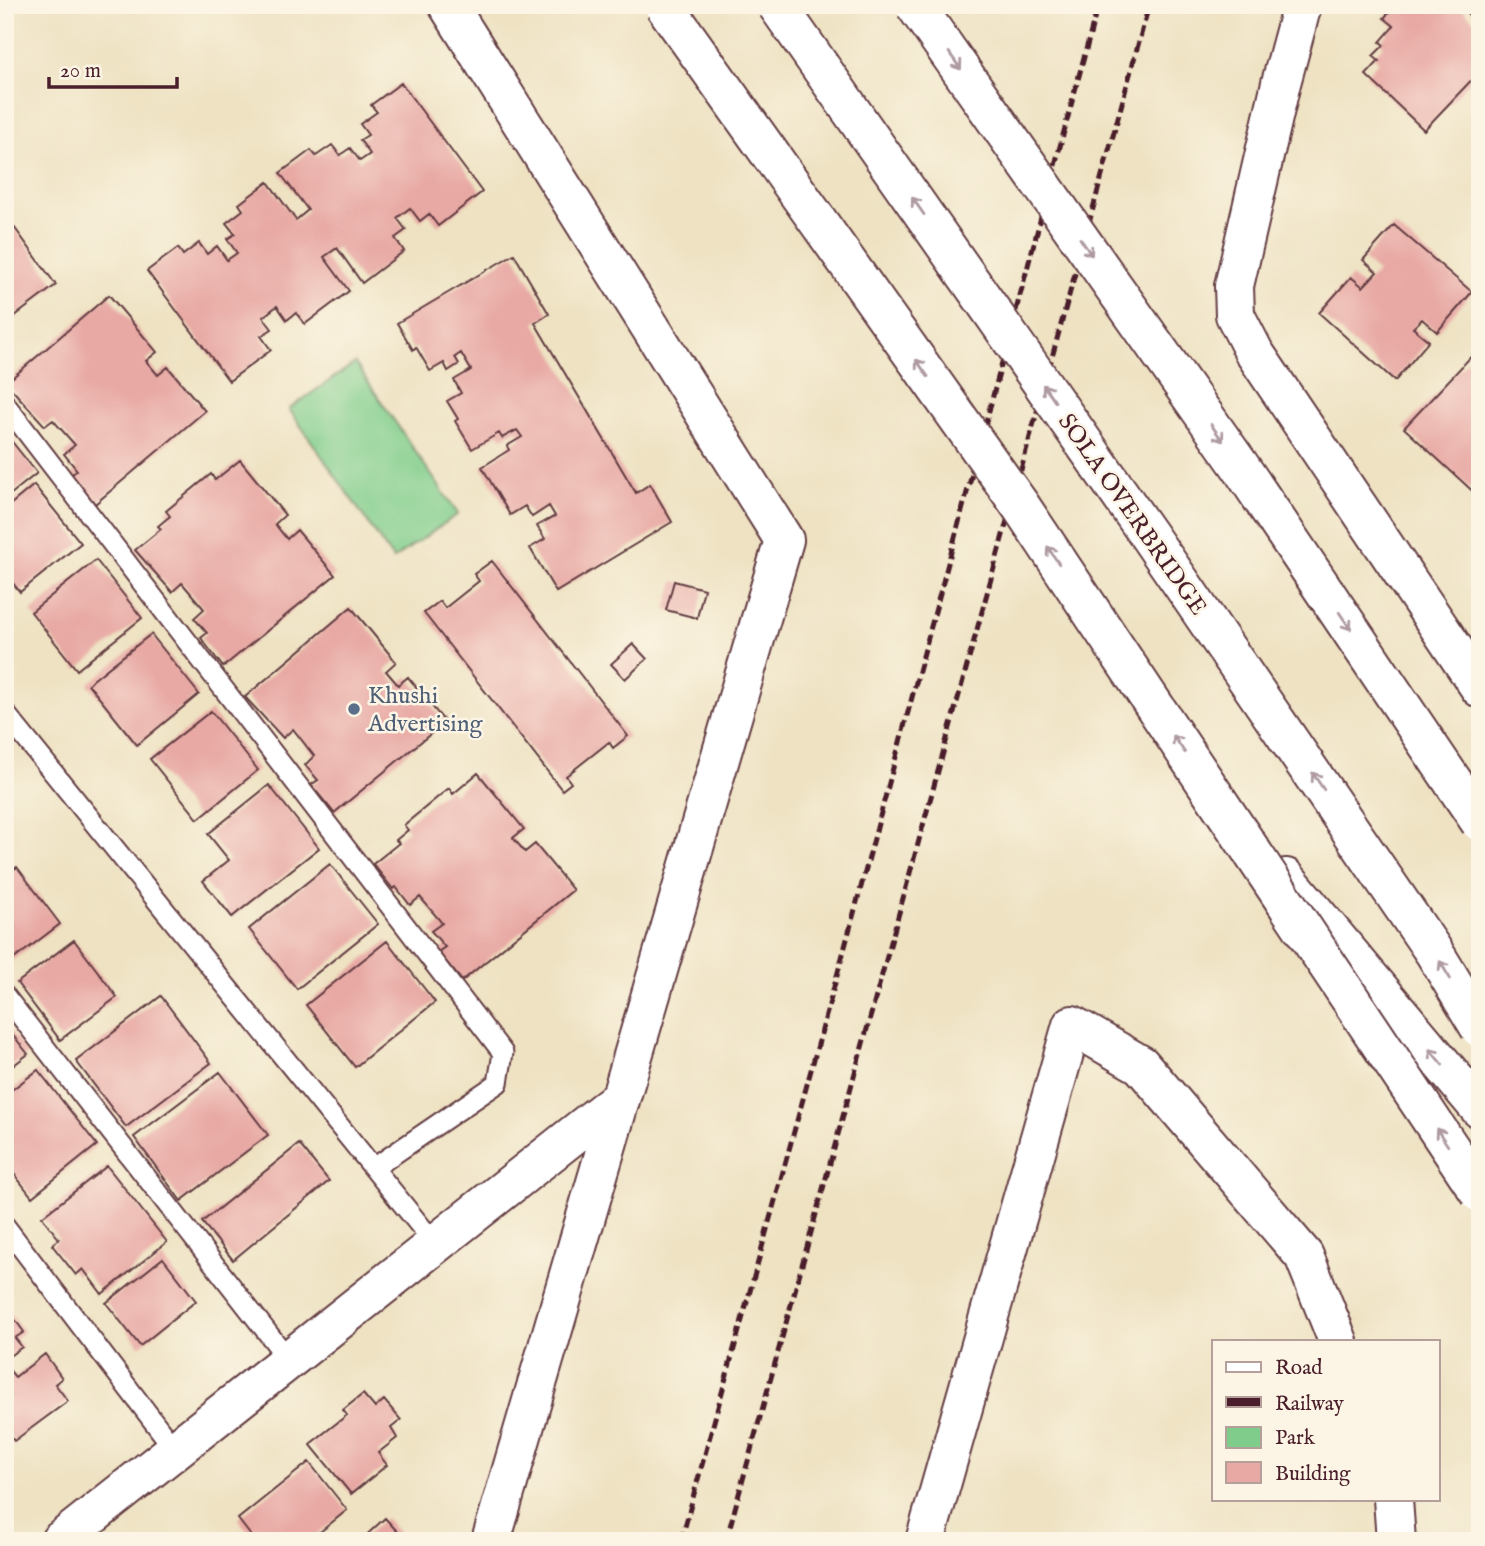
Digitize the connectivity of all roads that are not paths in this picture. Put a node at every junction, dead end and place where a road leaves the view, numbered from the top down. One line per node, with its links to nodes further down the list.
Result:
1 (448, 5): 13 (main road)
2 (664, 5): 9 (main road, one-way to 2, bridge)
3 (777, 5): 12 (main road, SOLA OVERBRIDGE, one-way to 3, bridge)
4 (915, 5): 10 (main road, one-way to 10, bridge)
5 (1302, 5): 7 (main road)
6 (5, 404): 15 (lane)
7 (1480, 688)
8 (5, 713): 15 (lane)
9 (1199, 775): 14 (main road, one-way to 9, bridge); 16 (main road, one-way to 9, bridge)
10 (1480, 822)
11 (5, 996): 20 (lane)
12 (1480, 1028)
13 (620, 1098): 18 (main road); 24 (main road)
14 (1480, 1109)
15 (375, 1167): 18 (lane)
16 (1480, 1194)
17 (5, 1226): 21 (lane)
18 (435, 1244): 20 (main road)
19 (1338, 1340): 25 (main road)
20 (288, 1359): 21 (main road)
21 (176, 1451): 23 (main road)
22 (1393, 1500): 26 (main road)
23 (60, 1541)
24 (491, 1541)
25 (925, 1541)
26 (1396, 1541)

